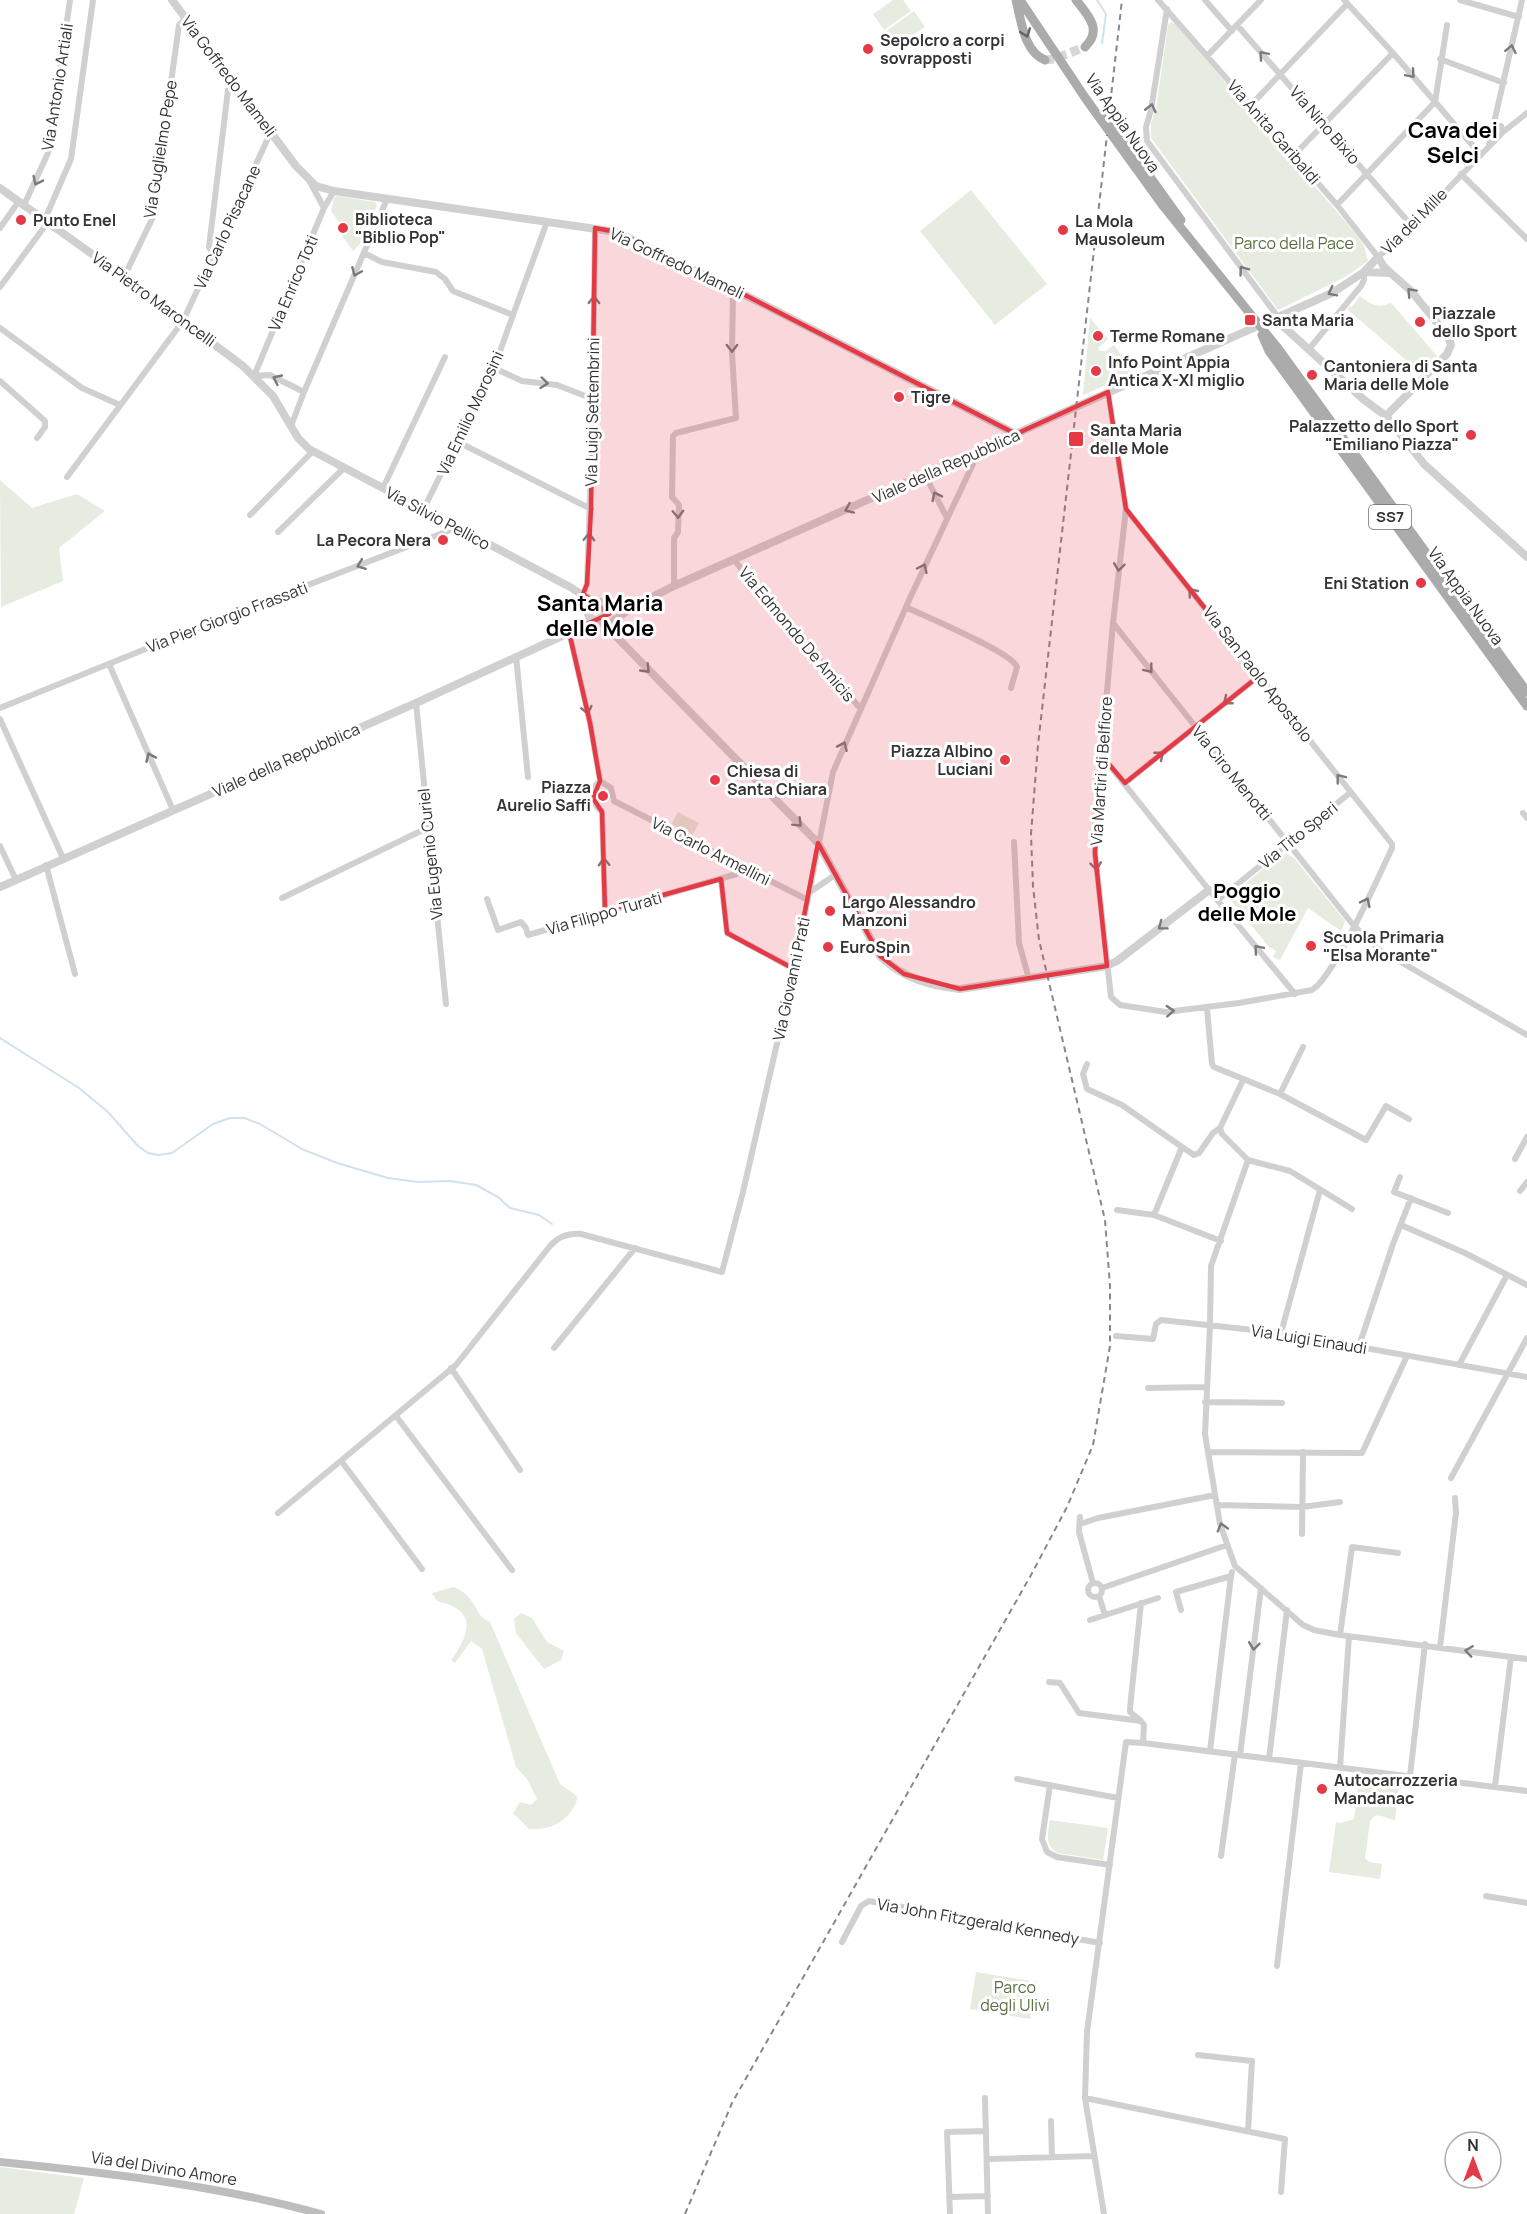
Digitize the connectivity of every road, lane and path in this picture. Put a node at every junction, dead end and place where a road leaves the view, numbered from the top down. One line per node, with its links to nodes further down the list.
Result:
1 (70, 0): 43 (street, Via Antonio Artiali, one-way to 43)
2 (93, 0): 46 (street)
3 (172, 0): 15 (street, Via Goffredo Mameli)
4 (1018, 0): 23 (main road, one-way to 23); 55 (main road, Via Appia Nuova / SS7)
5 (1028, 0): 55 (main road, Via Appia Nuova / SS7)
6 (1076, 0): 19 (main road)
7 (1158, 0): 13 (street, Via Anita Garibaldi)
8 (1205, 0): 18 (street)
9 (1261, 0): 17 (street)
10 (1460, 0): 14 (street)
11 (1522, 0): 14 (street)
12 (1345, 2): 20 (street); 24 (street)
13 (1167, 9): 21 (street, Via Anita Garibaldi); 62 (street, one-way to 13)
14 (1519, 17): 26 (street, one-way to 14)
15 (186, 18): 25 (street, Via Goffredo Mameli); 58 (street, Via Guglielmo Pepe)
16 (1447, 24): 22 (street)
17 (1237, 25): 18 (street); 24 (street, Via Nino Bixio, one-way to 17)
18 (1232, 30): 21 (street)
19 (1085, 47)
20 (1393, 53): 27 (street, one-way to 27); 30 (street)
21 (1208, 55): 28 (street, Via Anita Garibaldi)
22 (1440, 58): 26 (street); 27 (street)
23 (1045, 60)
24 (1280, 74): 28 (street); 30 (street, Via Nino Bixio)
25 (234, 83): 33 (street, Via Goffredo Mameli); 53 (street)
26 (1504, 83): 31 (street)
27 (1435, 102): 35 (street); 37 (street)
28 (1251, 105): 36 (street, Via Anita Garibaldi)
29 (1527, 113): 32 (street)
30 (1324, 124): 36 (street); 37 (street, Via Nino Bixio)
31 (1493, 127): 32 (street); 34 (street)
32 (1502, 129): 34 (street, Via dei Mille)
33 (272, 134): 39 (street, Via Goffredo Mameli); 53 (street, Via Carlo Pisacane)
34 (1489, 145): 35 (street, Via dei Mille)
35 (1480, 154): 38 (street, Via dei Mille)
36 (1294, 155): 44 (street, Via Anita Garibaldi)
37 (1367, 174): 44 (street); 48 (street, Via Nino Bixio)
38 (1461, 174): 48 (street, Via dei Mille); 51 (street)
39 (309, 181): 41 (street, Via Goffredo Mameli); 45 (street, Via Goffredo Mameli)
40 (0, 188): 43 (street, Via Pietro Maroncelli)
41 (334, 191): 42 (street, Via Goffredo Mameli); 45 (street, Via Enrico Toti)
42 (387, 199): 47 (street, Via Goffredo Mameli); 52 (street)
43 (21, 203): 46 (street, Via Pietro Maroncelli); 49 (street, Via Antonio Artiali)
44 (1337, 205): 54 (street, Via Anita Garibaldi)
45 (324, 208): 70 (street, Via Enrico Toti)
46 (46, 220): 58 (street, Via Pietro Maroncelli); 59 (street)
47 (547, 222): 50 (street, Via Goffredo Mameli); 61 (street, Via Emilio Morosini)
48 (1412, 226): 54 (street, Via dei Mille)
49 (0, 228)
50 (595, 228): 60 (street, Via Goffredo Mameli); 74 (street, Via Luigi Settembrini, one-way to 50)
51 (1527, 239)
52 (364, 253): 61 (street); 72 (street, one-way to 72)
53 (213, 256): 63 (street, Via Carlo Pisacane)
54 (1378, 257): 56 (street, Via dei Mille); 57 (street)
55 (1206, 260): 64 (main road, Via Appia Nuova / SS7)
56 (1364, 272): 57 (street); 62 (street, Via dei Mille, one-way to 62); 67 (street, Via dei Mille)
57 (1390, 273): 76 (street, one-way to 57)
58 (124, 277): 63 (street, Via Pietro Maroncelli)
59 (0, 287)
60 (733, 289): 78 (street, Via Goffredo Mameli); 96 (street, one-way to 96)
61 (513, 315): 69 (street, Via Emilio Morosini)
62 (1278, 317): 64 (street, Via dei Mille); 65 (street)
63 (183, 321): 70 (street, Via Pietro Maroncelli); 75 (street, Via Carlo Pisacane)
64 (1258, 325): 65 (street); 73 (street, Viale della Repubblica); 111 (main road, Via Appia Nuova / SS7); 113 (main road, Via Appia Nuova / SS7)
65 (1283, 326): 67 (street)
66 (0, 328): 75 (street)
67 (1309, 349): 76 (street)
68 (445, 357): 86 (street)
69 (494, 368): 74 (street, one-way to 74); 80 (street, Via Emilio Morosini)
70 (254, 376): 72 (street, one-way to 70); 77 (street, Via Pietro Maroncelli)
71 (0, 381): 79 (street)
72 (304, 392): 77 (street)
73 (1108, 392): 78 (street, Viale della Repubblica); 88 (street, Via Martiri di Belfiore)
74 (593, 399): 87 (street, Via Luigi Settembrini)
75 (120, 405): 85 (street, Via Carlo Pisacane)
76 (1386, 416): 94 (street)
77 (291, 426): 81 (street, Via Silvio Pellico)
78 (1017, 434): 82 (street, Viale della Repubblica)
79 (37, 438)
80 (458, 442): 87 (street); 89 (street, Via Emilio Morosini)
81 (313, 451): 83 (street, Via Silvio Pellico); 90 (street)
82 (979, 451): 84 (street, Viale della Repubblica); 91 (street, Via Giovanni Prati)
83 (344, 468): 86 (street, Via Silvio Pellico); 93 (street)
84 (926, 475): 91 (street, one-way to 84); 95 (street, Viale della Repubblica, one-way to 95)
85 (67, 477)
86 (383, 488): 89 (street, Via Silvio Pellico)
87 (591, 509): 97 (street, Via Luigi Settembrini, one-way to 87)
88 (1126, 509): 104 (street, Via Martiri di Belfiore, one-way to 104); 109 (street, Via San Paolo Apostolo, one-way to 88)
89 (423, 510): 92 (street, Via Silvio Pellico)
90 (250, 515)
91 (947, 518): 101 (street, Via Giovanni Prati, one-way to 91)
92 (453, 525): 97 (street, Via Silvio Pellico); 108 (street, Via Pier Giorgio Frassati, one-way to 108)
93 (278, 532)
94 (1527, 557)
95 (734, 560): 96 (street, Viale della Repubblica); 115 (street, Via Edmondo De Amicis)
96 (674, 586): 100 (street, Viale della Repubblica)
97 (583, 594): 98 (street, Via Silvio Pellico)
98 (592, 601): 99 (street); 102 (street)
99 (602, 604): 100 (street); 103 (street)
100 (634, 606): 105 (street, Viale della Repubblica)
101 (906, 607): 110 (street); 115 (street, Via Giovanni Prati)
102 (586, 612): 103 (street); 106 (street)
103 (598, 619): 105 (street); 106 (street, Viale della Repubblica)
104 (1113, 623): 117 (street, Via Ciro Menotti, one-way to 117); 119 (street, Via Martiri di Belfiore)
105 (605, 627): 128 (street, one-way to 128)
106 (570, 632): 107 (street, Viale della Repubblica); 121 (street, one-way to 121)
107 (516, 656): 112 (street, Viale della Repubblica); 120 (street)
108 (109, 664): 114 (street, Via Pier Giorgio Frassati); 124 (street, one-way to 108)
109 (1259, 676): 117 (street, one-way to 117); 123 (street, Via San Paolo Apostolo, one-way to 109)
110 (1011, 688)
111 (1527, 692)
112 (416, 703): 124 (street, Viale della Repubblica); 125 (street, Via Eugenio Curiel)
113 (1527, 706)
114 (0, 708)
115 (860, 708): 128 (street, Via Giovanni Prati, one-way to 115)
116 (0, 719): 118 (street)
117 (1195, 727): 122 (street, one-way to 117); 129 (street, Via Ciro Menotti)
118 (2, 729): 131 (street)
119 (1102, 756): 122 (street); 146 (street, Via Martiri di Belfiore, one-way to 146)
120 (528, 777)
121 (600, 781): 133 (street, Via Carlo Armellini); 144 (street, one-way to 121)
122 (1125, 783): 138 (street)
123 (1351, 792): 126 (street, Via San Paolo Apostolo); 129 (street, Via Tito Speri)
124 (173, 810): 131 (street, Viale della Repubblica)
125 (427, 828): 140 (street); 151 (street, Via Eugenio Curiel)
126 (1390, 839): 145 (street, Via Martiri di Belfiore, one-way to 126)
127 (1014, 842): 149 (street)
128 (818, 843): 134 (street); 139 (street, Via Giovanni Prati)
129 (1288, 843): 143 (street, Via Tito Speri); 145 (street, Via Ciro Menotti)
130 (0, 846): 136 (street)
131 (63, 858): 132 (street, Viale della Repubblica)
132 (46, 865): 136 (street, Viale della Repubblica); 148 (street)
133 (750, 870): 135 (street, Via Filippo Turati); 142 (street, Via Carlo Armellini)
134 (835, 874): 139 (street); 149 (street)
135 (721, 879): 144 (street, Via Filippo Turati); 147 (street)
136 (16, 880): 137 (street, Viale della Repubblica)
137 (0, 887)
138 (1209, 890): 143 (street); 146 (street, one-way to 146)
139 (810, 892): 142 (street, Via Giovanni Prati)
140 (282, 898)
141 (488, 899): 144 (street, Via Filippo Turati)
142 (808, 900): 147 (street, Via Giovanni Prati)
143 (1218, 900): 150 (street, one-way to 143)
144 (605, 911)
145 (1354, 926): 150 (street, Via Martiri di Belfiore); 153 (street, Via Ciro Menotti)
146 (1107, 966): 149 (street); 152 (street, Via Martiri di Belfiore, one-way to 152)
147 (794, 969): 175 (street, Via Giovanni Prati)
148 (75, 974)
149 (1033, 978)
150 (1295, 994): 152 (street, Via Martiri di Belfiore)
151 (446, 1004)
152 (1207, 1008): 156 (street)
153 (1527, 1035)
154 (1303, 1047): 157 (street)
155 (1087, 1064): 161 (street)
156 (1243, 1080): 157 (street); 159 (street)
157 (1280, 1094): 158 (street)
158 (1409, 1119)
159 (1220, 1128): 161 (street); 163 (street)
160 (1527, 1137): 162 (street)
161 (1182, 1147): 172 (street)
162 (1515, 1159)
163 (1248, 1160): 166 (street); 174 (street)
164 (1400, 1176): 168 (street)
165 (1527, 1182): 167 (street)
166 (1320, 1190): 169 (street); 179 (street)
167 (1520, 1191)
168 (1411, 1198): 171 (street); 173 (street)
169 (1352, 1209)
170 (1117, 1210): 172 (street)
171 (1448, 1213)
172 (1154, 1215): 174 (street)
173 (1401, 1225): 176 (street); 182 (street)
174 (1221, 1241): 178 (street)
175 (634, 1248): 183 (street); 186 (street, Via Giovanni Prati)
176 (1507, 1275): 177 (street); 185 (street)
177 (1527, 1285)
178 (1210, 1325): 179 (street, Via Luigi Einaudi); 180 (street, Via Luigi Einaudi); 189 (street)
179 (1281, 1333): 182 (street, Via Luigi Einaudi)
180 (1116, 1336)
181 (1527, 1338): 187 (street)
182 (1359, 1347): 184 (street, Via Luigi Einaudi)
183 (554, 1348)
184 (1407, 1356): 185 (street, Via Luigi Einaudi); 195 (street)
185 (1459, 1365): 187 (street, Via Luigi Einaudi)
186 (451, 1368): 193 (street, Via Giovanni Prati); 197 (street)
187 (1508, 1373): 188 (street, Via Luigi Einaudi); 198 (street)
188 (1527, 1377)
189 (1206, 1387): 190 (street); 191 (street)
190 (1148, 1388)
191 (1205, 1402): 192 (street); 194 (street)
192 (1282, 1403)
193 (396, 1416): 196 (street, Via Giovanni Prati); 210 (street)
194 (1208, 1452): 195 (street); 199 (street)
195 (1303, 1452): 203 (street)
196 (342, 1462): 204 (street, Via Giovanni Prati); 209 (street)
197 (520, 1470)
198 (1451, 1478)
199 (1215, 1495): 202 (street); 212 (street)
200 (1455, 1498): 225 (street)
201 (1340, 1502): 203 (street)
202 (1217, 1505): 203 (street); 206 (street, one-way to 202)
203 (1302, 1507): 205 (street)
204 (278, 1513)
205 (1302, 1534)
206 (1227, 1545): 208 (street); 213 (street)
207 (1398, 1553): 222 (street)
208 (1235, 1566): 211 (street); 214 (street)
209 (422, 1569)
210 (512, 1570)
211 (1231, 1576): 218 (street); 231 (street)
212 (1093, 1583): 213 (street); 215 (street)
213 (1102, 1588): 215 (street)
214 (1261, 1588): 219 (street); 232 (street, one-way to 232)
215 (1099, 1596): 220 (street)
216 (1158, 1598): 217 (street)
217 (1141, 1603): 220 (street); 229 (street)
218 (1181, 1610)
219 (1287, 1610): 222 (street); 233 (street)
220 (1105, 1615): 221 (street)
221 (1090, 1620)
222 (1340, 1635): 223 (street)
223 (1349, 1636): 224 (street); 235 (street)
224 (1425, 1644): 225 (street); 236 (street)
225 (1440, 1647): 226 (street, one-way to 225)
226 (1511, 1657): 227 (street); 239 (street)
227 (1527, 1659)
228 (1049, 1682): 229 (street)
229 (1141, 1721): 230 (street)
230 (1143, 1743): 231 (street); 241 (street, Via John Fitzgerald Kennedy)
231 (1210, 1751): 232 (street)
232 (1237, 1755): 233 (street); 242 (street)
233 (1269, 1759): 234 (street)
234 (1301, 1763): 235 (street); 248 (street)
235 (1340, 1768): 236 (street)
236 (1410, 1776): 239 (street)
237 (1017, 1779): 238 (street)
238 (1050, 1785): 241 (street); 243 (street)
239 (1495, 1786): 240 (street)
240 (1527, 1791)
241 (1118, 1798): 243 (street, Via John Fitzgerald Kennedy)
242 (1221, 1856)
243 (1110, 1865): 247 (street, Via John Fitzgerald Kennedy)
244 (1486, 1896): 245 (street)
245 (1527, 1903)
246 (842, 1942): 247 (street, Via John Fitzgerald Kennedy)
247 (1100, 1943): 251 (street, Via John Fitzgerald Kennedy)
248 (1277, 1966)
249 (1198, 2055): 254 (street)
250 (985, 2098): 253 (street)
251 (1085, 2098): 254 (street); 255 (street, Via John Fitzgerald Kennedy)
252 (1051, 2121): 256 (street)
253 (986, 2131): 257 (street); 261 (street)
254 (1248, 2131): 259 (street)
255 (1094, 2156): 256 (street); 265 (street, Via John Fitzgerald Kennedy)
256 (1052, 2157): 257 (street)
257 (987, 2159): 260 (street)
258 (0, 2162): 262 (main road, Via del Divino Amore)
259 (1281, 2192)
260 (988, 2196): 261 (street); 264 (street)
261 (949, 2197): 263 (street)
262 (321, 2214)
263 (950, 2214)
264 (988, 2214)
265 (1104, 2214)

